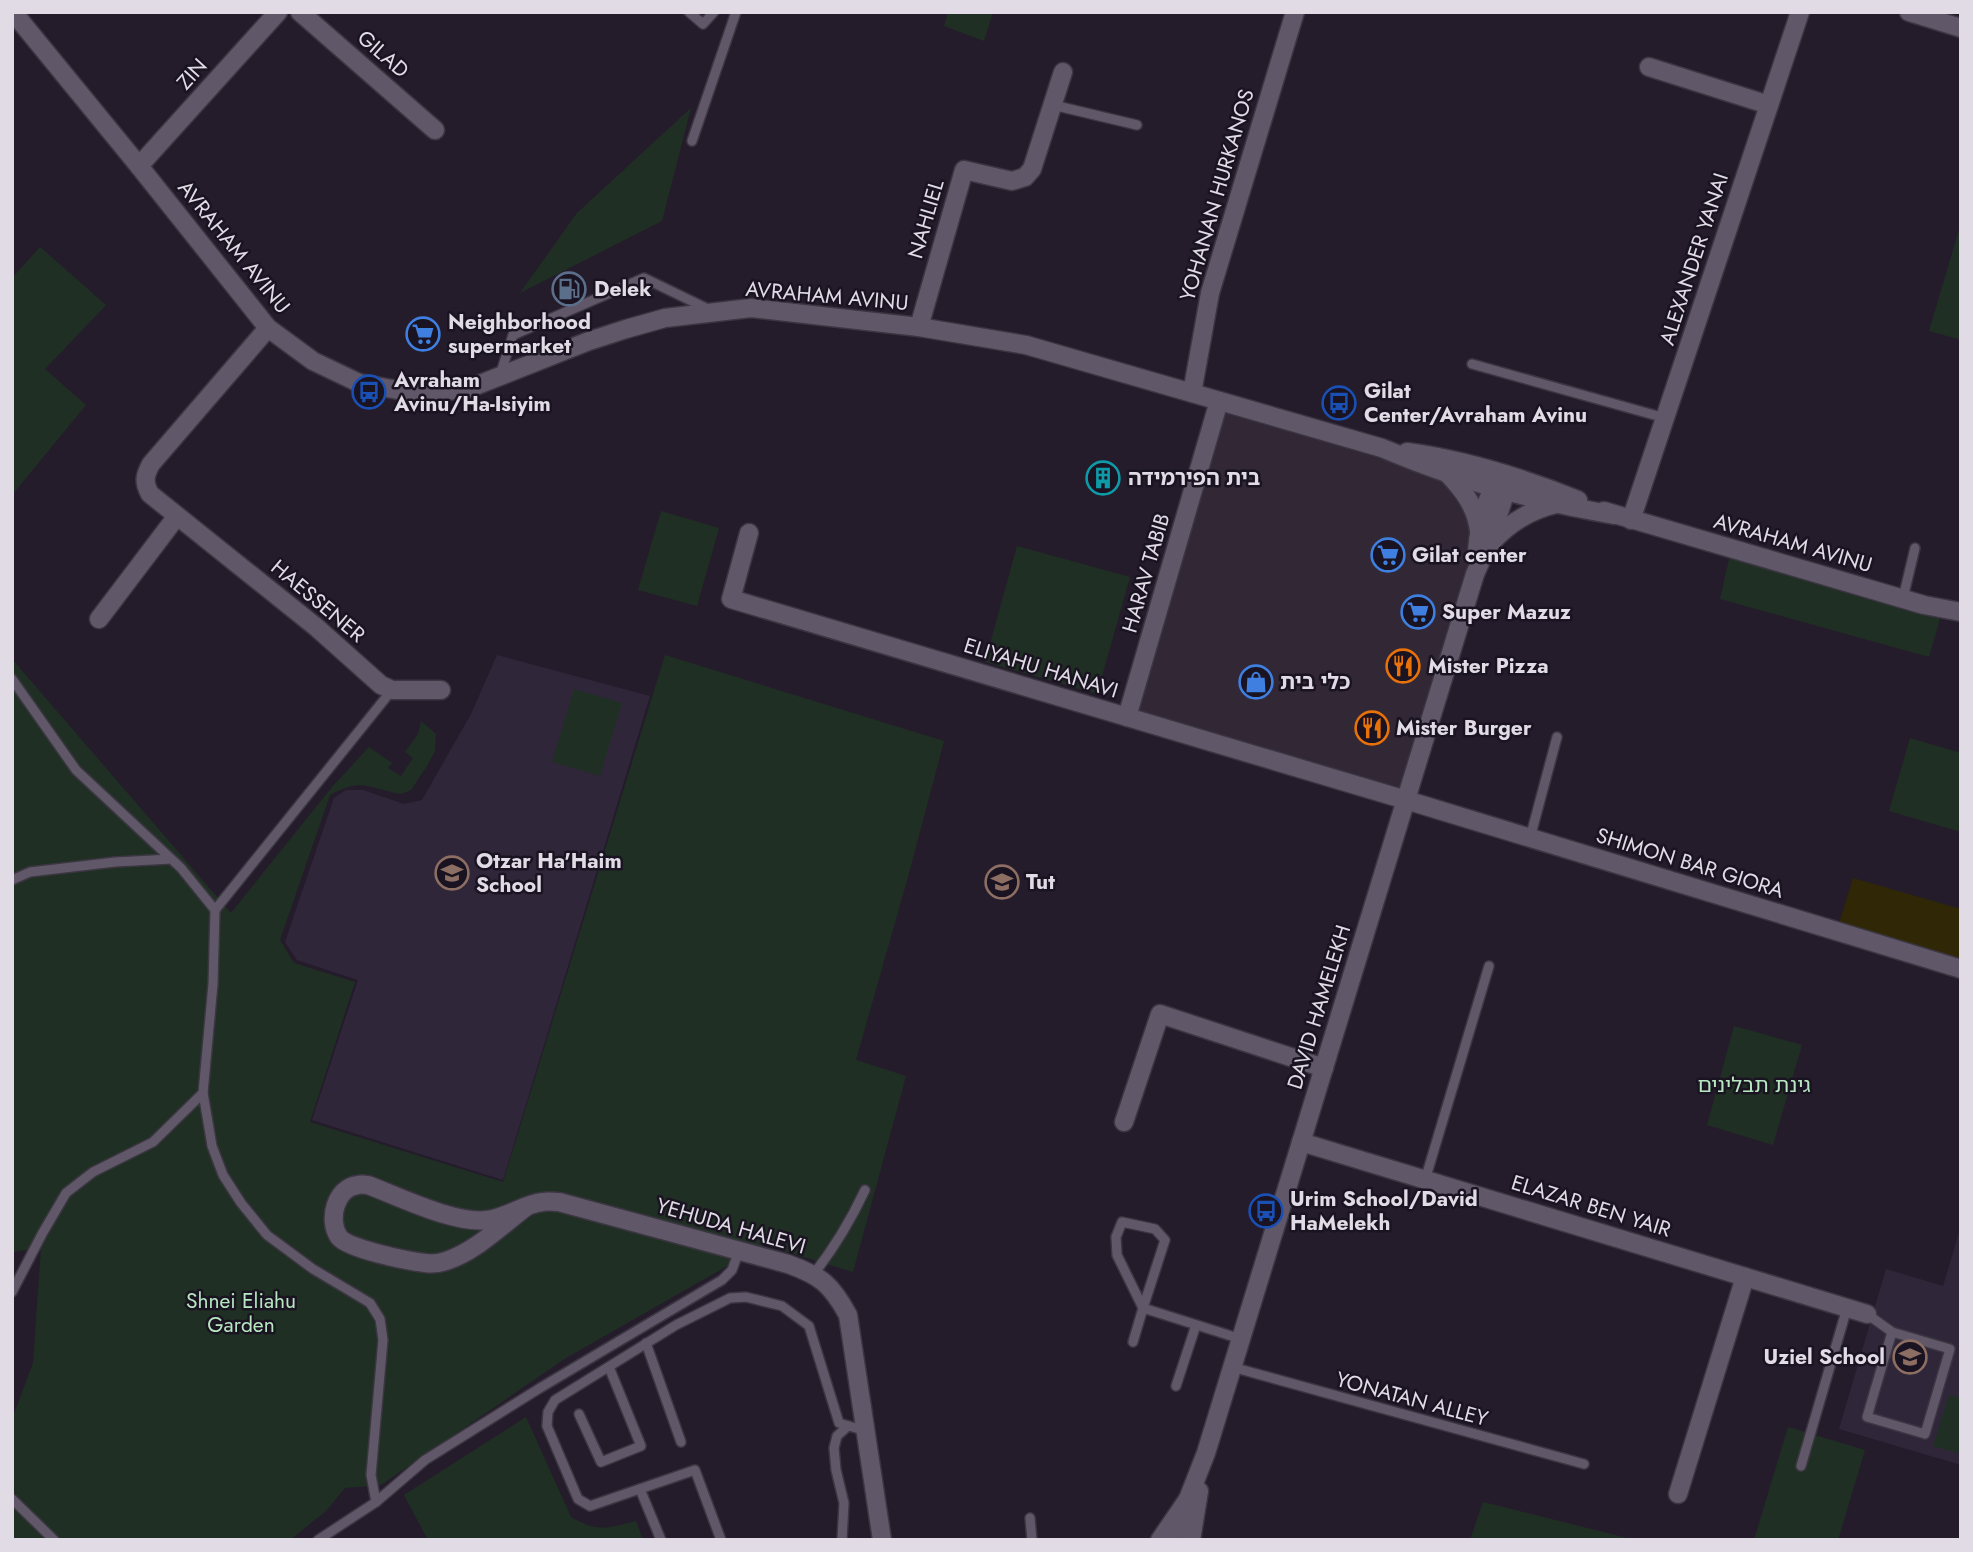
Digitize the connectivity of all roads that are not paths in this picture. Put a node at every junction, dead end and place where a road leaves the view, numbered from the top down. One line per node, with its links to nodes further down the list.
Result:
1 (13, 12): 18 (street, AVRAHAM AVINU)
2 (278, 12): 18 (street, ZIN)
3 (300, 12): 16 (street, GILAD)
4 (689, 12): 5 (lane)
5 (714, 12)
6 (736, 12): 17 (lane)
7 (1294, 12): 24 (street, YOHANAN HURKANOS)
8 (1800, 12): 14 (street, ALEXANDER YANAI)
9 (1909, 12): 10 (street)
10 (1961, 28)
11 (1649, 67): 14 (street)
12 (1063, 72): 13 (street, NAHLIEL)
13 (1053, 105): 15 (lane); 20 (street, NAHLIEL)
14 (1769, 105): 26 (street, ALEXANDER YANAI)
15 (1137, 125)
16 (435, 130)
17 (692, 141)
18 (139, 166): 21 (street, AVRAHAM AVINU)
19 (713, 312): 20 (street, AVRAHAM AVINU); 23 (street, AVRAHAM AVINU); 23 (lane)
20 (919, 327): 24 (street, AVRAHAM AVINU)
21 (268, 328): 23 (street, AVRAHAM AVINU); 31 (street, HAESSENER)
22 (1472, 364): 26 (lane)
23 (499, 377)
24 (1192, 393): 25 (street, AVRAHAM AVINU)
25 (1219, 401): 27 (street, AVRAHAM AVINU); 42 (street, HARAV TABIB)
26 (1665, 418): 32 (street, ALEXANDER YANAI)
27 (1382, 448): 28 (street, AVRAHAM AVINU); 29 (street, AVRAHAM AVINU)
28 (1448, 474): 29 (street, AVRAHAM AVINU); 34 (street)
29 (1501, 484): 30 (street, AVRAHAM AVINU); 32 (street, AVRAHAM AVINU); 34 (street, DAVID HAMELEKH)
30 (1556, 504): 32 (street, AVRAHAM AVINU); 34 (street)
31 (177, 516): 38 (street); 40 (street, HAESSENER)
32 (1622, 517): 36 (street, AVRAHAM AVINU)
33 (749, 533): 42 (street, ELIYAHU HANAVI)
34 (1483, 542): 44 (street, DAVID HAMELEKH)
35 (1915, 548): 36 (lane)
36 (1903, 598): 37 (street, AVRAHAM AVINU)
37 (1961, 612)
38 (99, 618)
39 (12, 679): 46 (lane)
40 (392, 690): 41 (street); 48 (lane)
41 (441, 690)
42 (1127, 718): 44 (street, ELIYAHU HANAVI)
43 (1557, 737): 45 (lane)
44 (1406, 800): 45 (street, SHIMON BAR GIORA); 51 (street, DAVID HAMELEKH)
45 (1530, 838): 50 (street, SHIMON BAR GIORA)
46 (171, 859): 47 (lane); 48 (lane)
47 (12, 880)
48 (215, 910): 52 (lane)
49 (1489, 966): 55 (lane)
50 (1961, 969)
51 (1324, 1068): 53 (street); 54 (street, DAVID HAMELEKH)
52 (203, 1093): 61 (lane); 84 (lane)
53 (1124, 1122)
54 (1301, 1142): 55 (street, ELAZAR BEN YAIR); 67 (street, DAVID HAMELEKH)
55 (1425, 1180): 60 (street, ELAZAR BEN YAIR)
56 (865, 1190): 59 (lane)
57 (526, 1207): 57 (street, YEHUDA HALEVI); 58 (street, YEHUDA HALEVI)
58 (739, 1251): 59 (street, YEHUDA HALEVI); 84 (lane)
59 (813, 1275): 75 (street, YEHUDA HALEVI)
60 (1745, 1277): 63 (street, ELAZAR BEN YAIR); 81 (street)
61 (12, 1292)
62 (1143, 1308): 62 (lane); 65 (lane); 68 (lane)
63 (1847, 1308): 64 (street, ELAZAR BEN YAIR); 79 (lane)
64 (1867, 1314): 66 (lane)
65 (1196, 1325): 67 (lane); 72 (lane)
66 (1892, 1332): 66 (lane)
67 (1241, 1339): 71 (street, DAVID HAMELEKH)
68 (1132, 1342)
69 (646, 1343): 70 (lane); 74 (lane); 76 (lane)
70 (609, 1367): 73 (lane); 80 (lane)
71 (1232, 1367): 77 (street, DAVID HAMELEKH); 78 (lane, YONATAN ALLEY)
72 (1176, 1386)
73 (579, 1414)
74 (848, 1426): 75 (lane); 90 (lane)
75 (866, 1431): 91 (street, YEHUDA HALEVI)
76 (681, 1442)
77 (1206, 1453): 83 (street, DAVID HAMELEKH); 95 (street, DAVID HAMELEKH)
78 (1584, 1464)
79 (1801, 1466)
80 (640, 1489): 88 (lane); 89 (lane)
81 (1678, 1494)
82 (12, 1499): 86 (lane)
83 (1188, 1499): 93 (street); 94 (street, DAVID HAMELEKH)
84 (376, 1502): 87 (lane)
85 (1030, 1518): 92 (lane)
86 (54, 1540)
87 (318, 1540)
88 (661, 1540)
89 (720, 1540)
90 (842, 1540)
91 (883, 1540)
92 (1032, 1540)
93 (1160, 1540)
94 (1172, 1540)
95 (1191, 1540)

